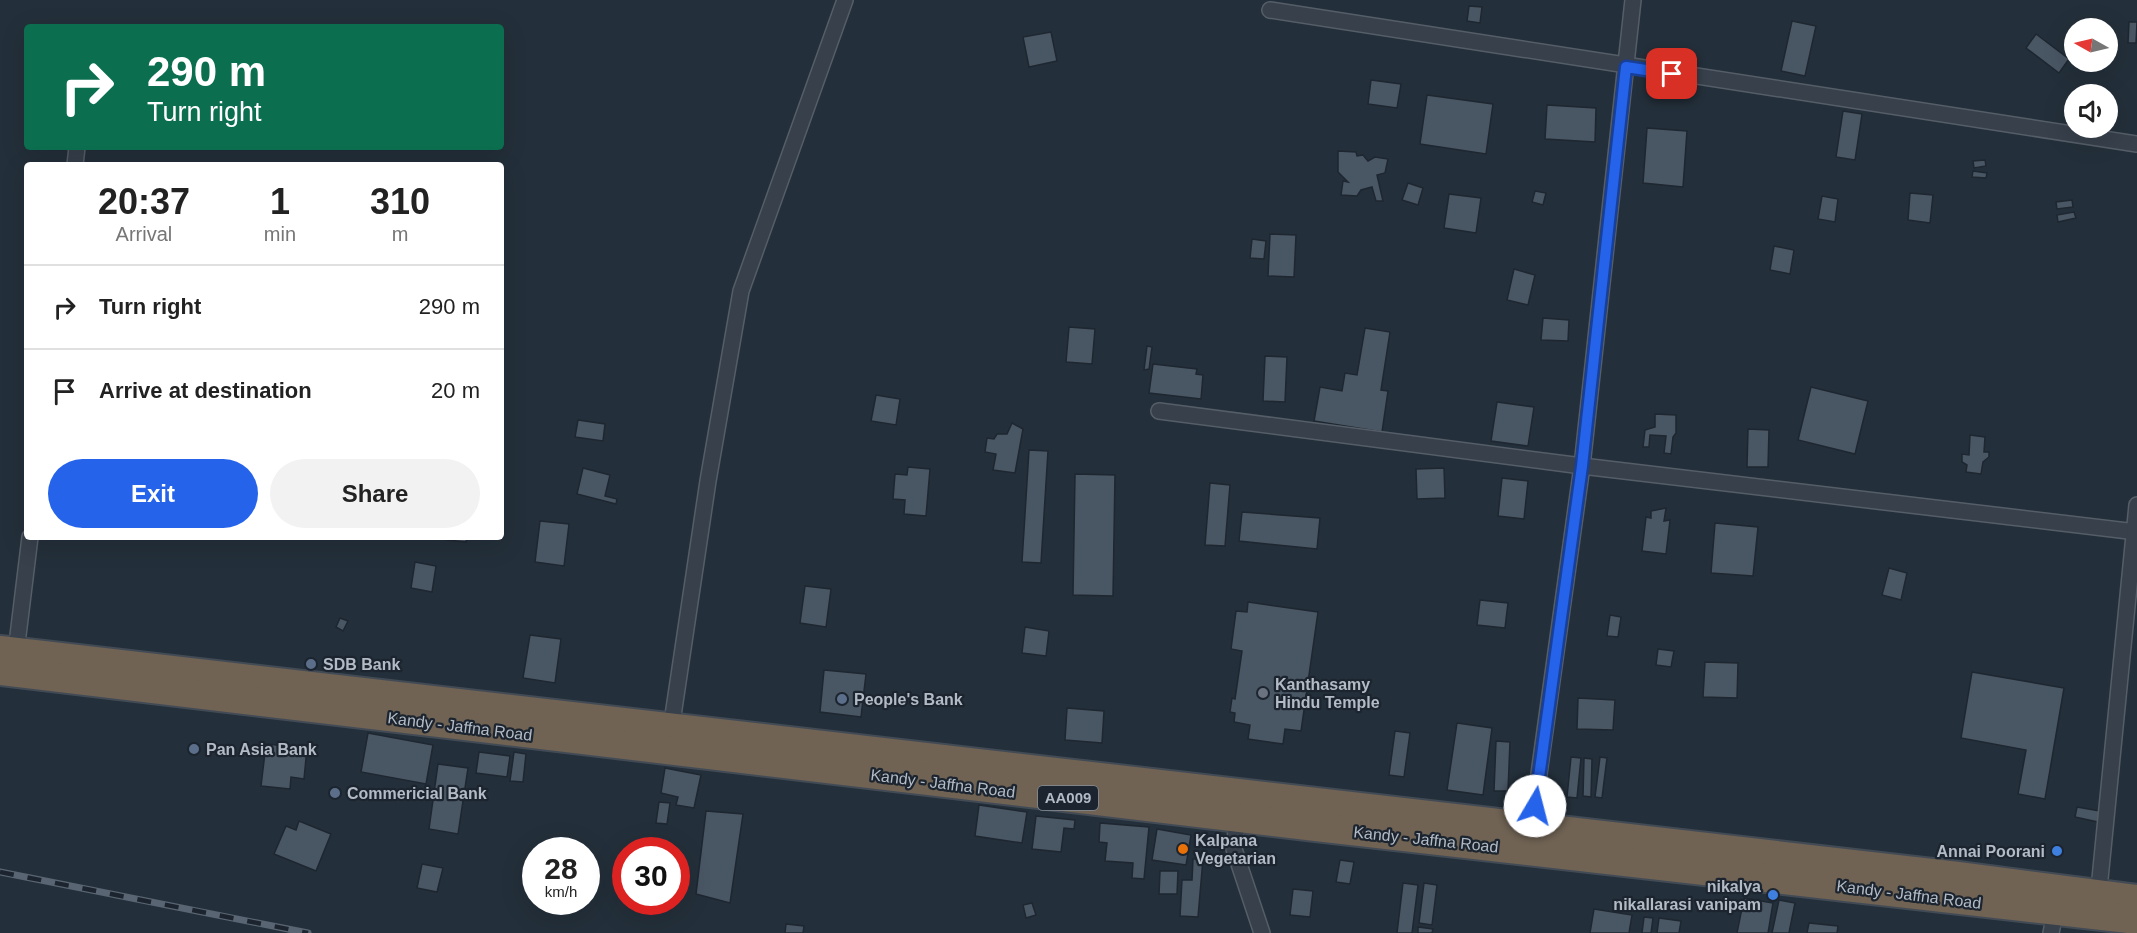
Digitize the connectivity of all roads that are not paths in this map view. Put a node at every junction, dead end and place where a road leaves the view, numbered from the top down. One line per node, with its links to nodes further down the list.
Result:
1 (845, 0): 12 (street)
2 (1633, 0): 4 (street)
3 (1270, 10): 4 (street)
4 (1626, 67): 5 (street); 7 (street)
5 (2137, 144)
6 (1159, 411): 7 (street)
7 (1582, 466): 9 (street); 14 (street)
8 (2137, 505): 9 (street)
9 (2136, 532): 16 (street)
10 (29, 540): 11 (street)
11 (5, 658): 12 (highway, Kandy - Jaffna Road / AA009); 13 (highway, Kandy - Jaffna Road / AA009)
12 (671, 729): 13 (highway, Kandy - Jaffna Road / AA009)
13 (1238, 806): 14 (highway, Kandy - Jaffna Road / AA009); 19 (street)
14 (1530, 840): 16 (highway, Kandy - Jaffna Road / AA009); 18 (highway, Kandy - Jaffna Road / AA009)
15 (2137, 900): 16 (highway, Kandy - Jaffna Road / AA009)
16 (2098, 906): 17 (highway, Kandy - Jaffna Road / AA009); 18 (highway, Kandy - Jaffna Road / AA009)
17 (2137, 920)
18 (2053, 923)
19 (1262, 933)

